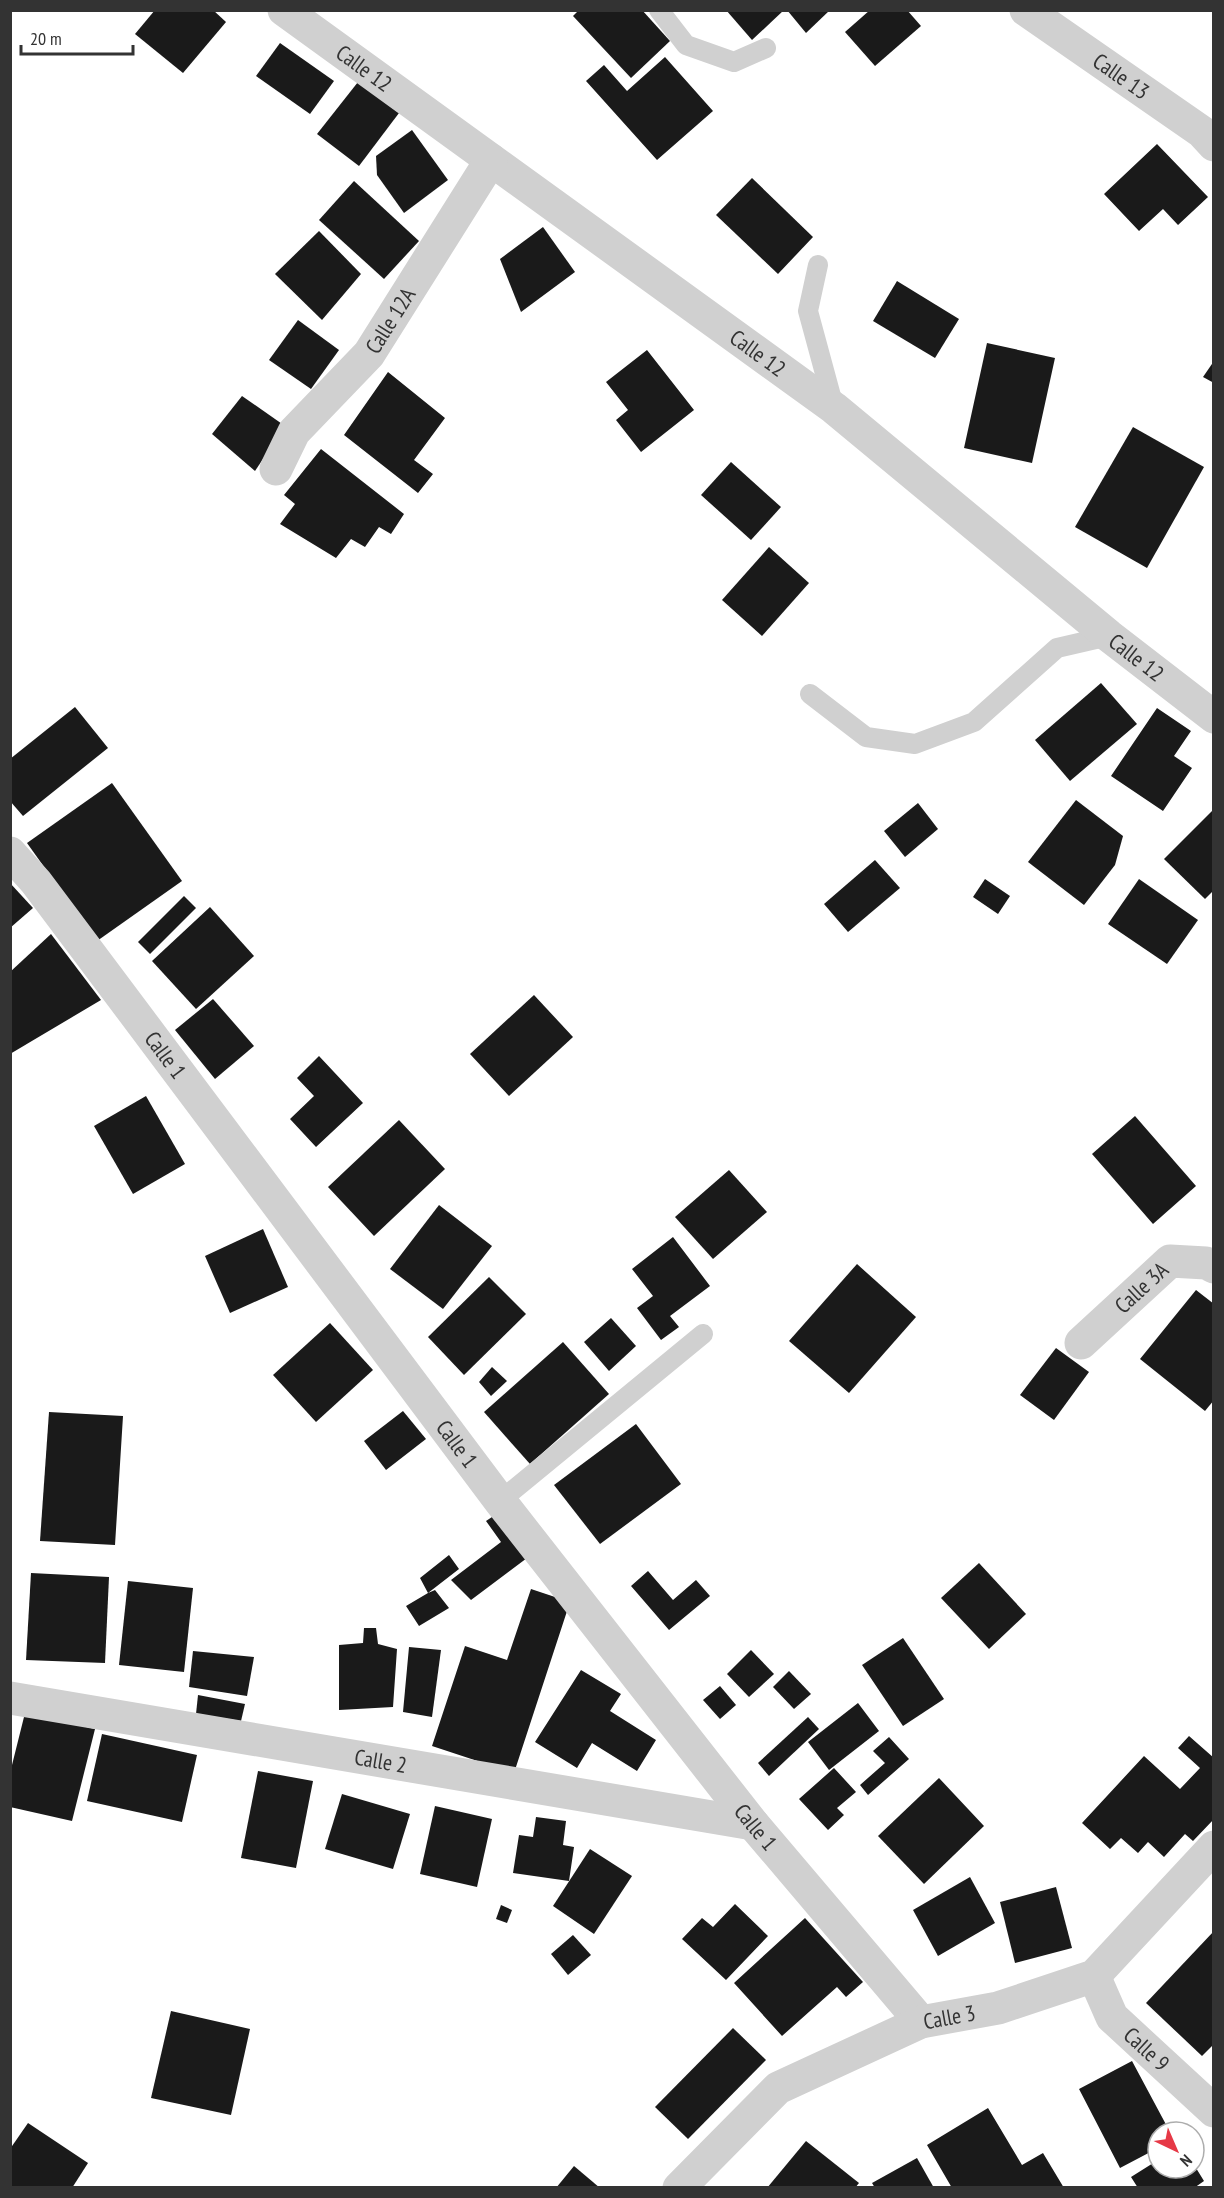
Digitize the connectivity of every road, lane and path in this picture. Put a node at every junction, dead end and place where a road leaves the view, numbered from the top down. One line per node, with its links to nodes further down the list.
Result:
1 (284, 10): 6 (street, Calle 12)
2 (659, 10): 4 (lane)
3 (1026, 10): 5 (street, Calle 13)
4 (766, 48)
5 (1214, 145)
6 (491, 160): 8 (street, Calle 12); 9 (street, Calle 12A)
7 (818, 265): 8 (lane)
8 (834, 408): 10 (street, Calle 12)
9 (276, 469)
10 (1109, 636): 11 (lane); 12 (street, Calle 12)
11 (810, 694)
12 (1213, 718)
13 (10, 854): 17 (street, Calle 1)
14 (1214, 1267): 16 (street, Calle 3A)
15 (703, 1334): 17 (lane)
16 (1082, 1343)
17 (500, 1502): 19 (street, Calle 1)
18 (10, 1698): 19 (street, Calle 2)
19 (753, 1824): 22 (street, Calle 1)
20 (1214, 1847): 21 (street, Calle 3)
21 (1094, 1976): 22 (street, Calle 3); 23 (street, Calle 9)
22 (921, 2022): 24 (street, Calle 3)
23 (1214, 2111)
24 (679, 2187)

